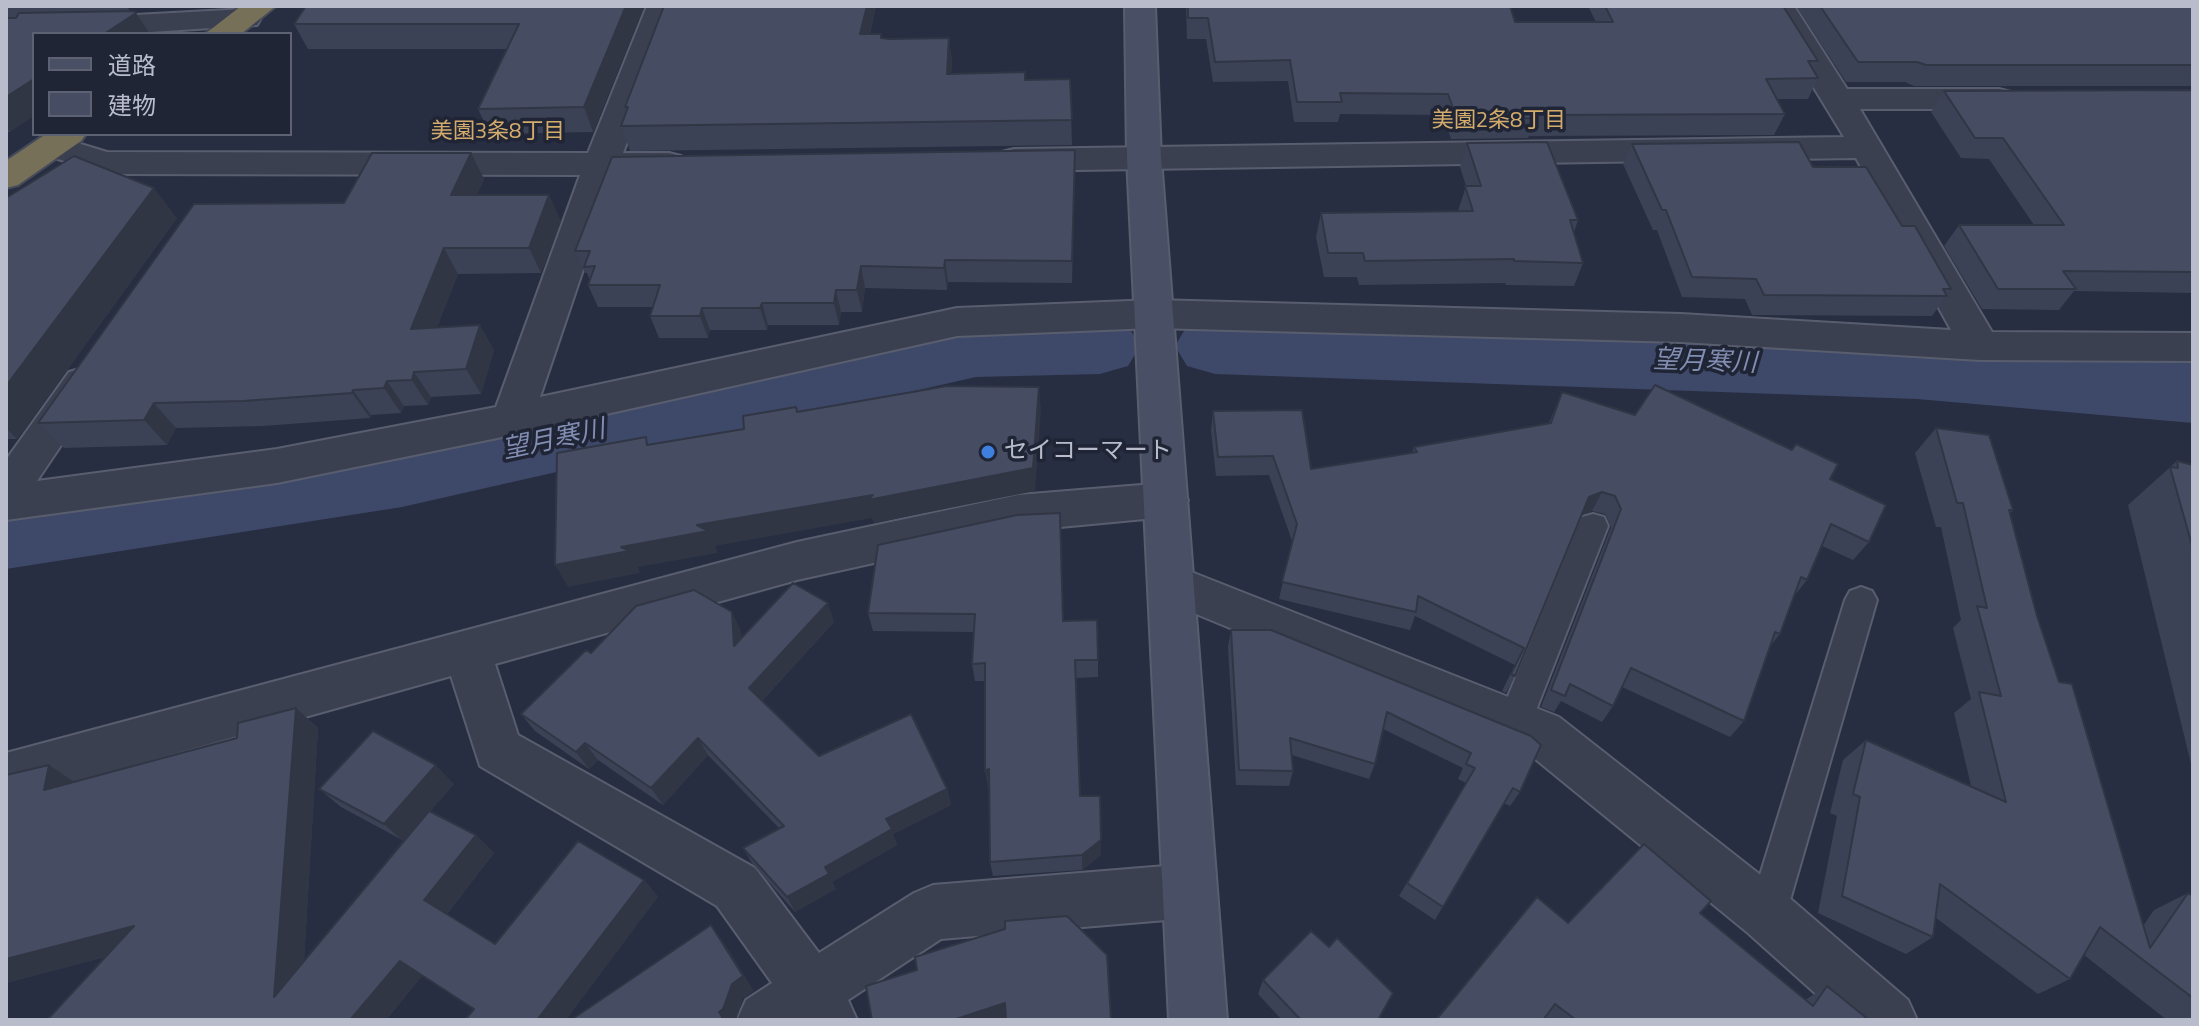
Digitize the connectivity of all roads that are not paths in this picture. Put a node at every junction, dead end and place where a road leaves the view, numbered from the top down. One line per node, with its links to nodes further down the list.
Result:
1 (662, 6): 14 (street)
2 (1140, 6): 10 (street)
3 (1779, 6): 6 (street)
4 (243, 19): 5 (street)
5 (6, 31)
6 (1836, 99): 7 (street); 9 (street)
7 (2022, 99)
8 (60, 140): 13 (street); 15 (highway)
9 (1867, 147): 10 (street); 18 (street)
10 (1144, 158): 11 (street); 17 (street)
11 (985, 160)
12 (697, 163): 14 (street)
13 (236, 165): 14 (street); 16 (street)
14 (601, 165): 21 (street)
15 (6, 177)
16 (210, 203)
17 (1154, 314): 18 (street); 21 (street); 23 (street)
18 (1980, 346): 19 (street)
19 (2193, 347)
20 (103, 354): 22 (street)
21 (512, 419): 24 (street)
22 (6, 493)
23 (1166, 500): 26 (street); 28 (street)
24 (6, 503)
25 (1593, 526): 29 (lane)
26 (1171, 583): 29 (street); 31 (street)
27 (1861, 600): 32 (lane)
28 (467, 650): 30 (street); 33 (street)
29 (1514, 723): 32 (street)
30 (6, 777)
31 (1190, 891): 33 (street); 35 (street)
32 (1767, 914): 36 (street)
33 (819, 1005): 34 (street)
34 (766, 1020)
35 (1198, 1020)
36 (1888, 1020)

